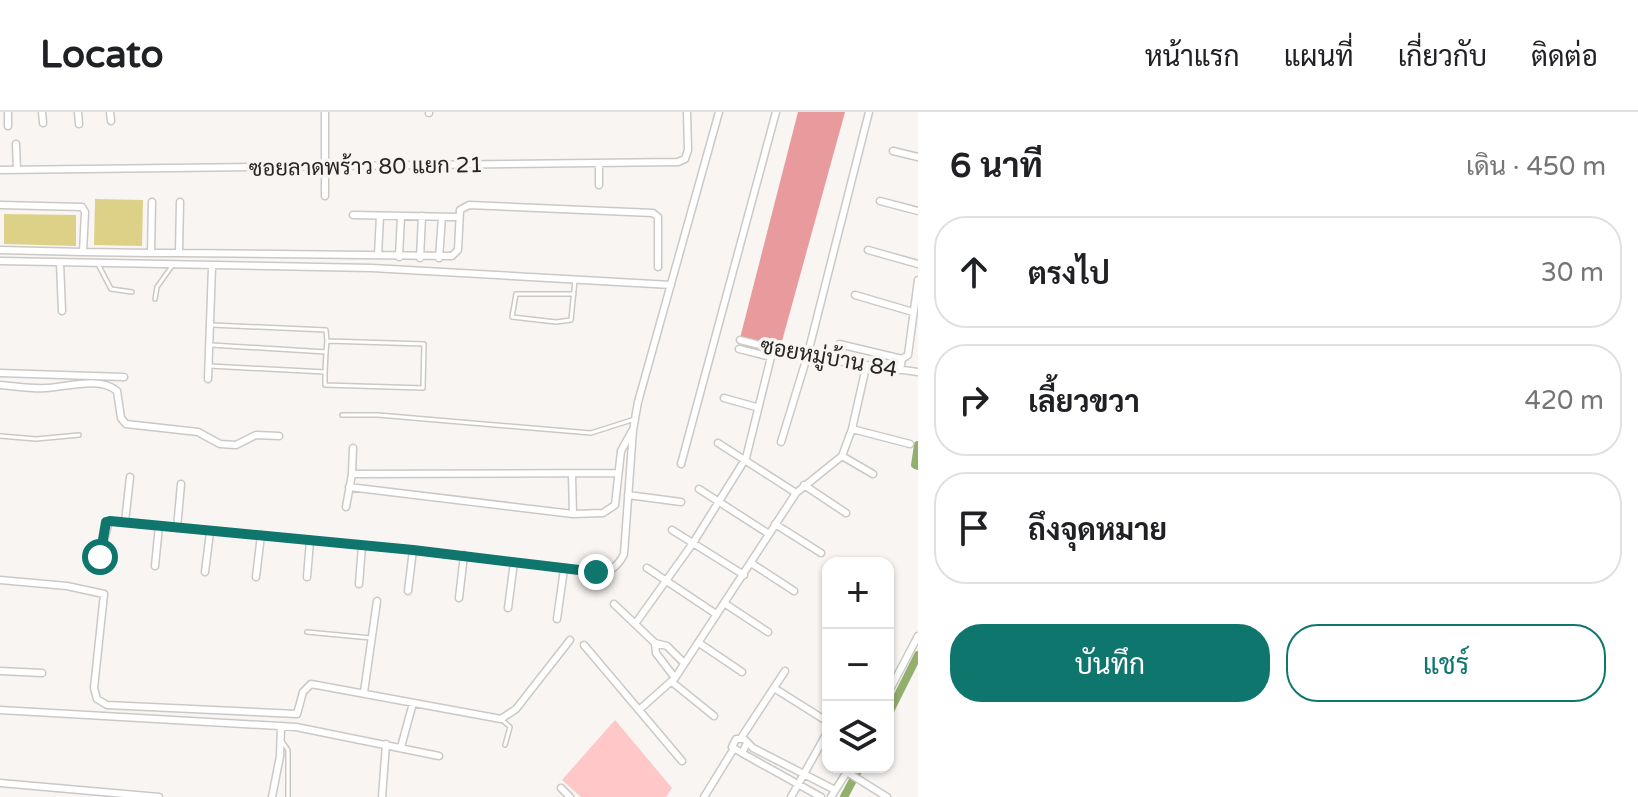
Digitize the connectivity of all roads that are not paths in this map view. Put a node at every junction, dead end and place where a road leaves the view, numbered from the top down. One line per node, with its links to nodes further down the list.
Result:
1 (8, 112): 13 (street)
2 (42, 112): 11 (street)
3 (78, 112): 12 (street)
4 (110, 112): 10 (street)
5 (325, 112): 18 (street)
6 (687, 112): 17 (street, ซอยลาดพร้าว 80 แยก 21)
7 (719, 112): 52 (street)
8 (776, 112): 92 (street)
9 (869, 112): 66 (street)
10 (111, 121)
11 (43, 123)
12 (79, 124)
13 (8, 126)
14 (16, 144): 20 (street)
15 (893, 151): 16 (street)
16 (918, 157)
17 (599, 163): 18 (street, ซอยลาดพร้าว 80 แยก 21); 21 (street)
18 (325, 166): 20 (street, ซอยลาดพร้าว 80 แยก 21); 22 (street)
19 (0, 170): 20 (street, ซอยลาดพร้าว 80 แยก 21)
20 (17, 170)
21 (599, 185)
22 (325, 196)
23 (880, 201): 27 (street)
24 (152, 202): 37 (street)
25 (180, 202): 38 (street)
26 (0, 205): 36 (street)
27 (918, 211)
28 (353, 215): 29 (street)
29 (380, 216): 30 (street); 39 (street)
30 (401, 216): 31 (street); 40 (street)
31 (422, 216): 32 (street); 41 (street)
32 (442, 217): 33 (street); 42 (street)
33 (457, 217): 42 (street); 49 (street)
34 (0, 250): 36 (street)
35 (868, 250): 46 (street)
36 (83, 252): 37 (street)
37 (151, 253): 38 (street)
38 (179, 253): 39 (street)
39 (378, 255): 40 (street)
40 (399, 257): 41 (street)
41 (420, 258): 42 (street)
42 (439, 258)
43 (0, 261): 44 (street)
44 (60, 263): 45 (street); 57 (street)
45 (98, 264): 47 (street); 53 (lane)
46 (918, 264)
47 (172, 266): 48 (street); 56 (lane)
48 (212, 267): 50 (street); 59 (street)
49 (658, 267)
50 (575, 280): 52 (street); 54 (lane)
51 (918, 280): 58 (street)
52 (671, 285): 80 (street)
53 (132, 292)
54 (574, 294): 54 (lane)
55 (855, 295): 58 (street)
56 (155, 299)
57 (62, 311)
58 (913, 312): 67 (street)
59 (212, 325): 61 (lane); 63 (street)
60 (740, 340): 66 (street, ซอยหมู่บ้าน 84)
61 (327, 341): 65 (lane); 71 (lane)
62 (839, 344): 67 (street)
63 (211, 345): 65 (lane); 68 (street)
64 (739, 349): 78 (street)
65 (326, 352): 71 (lane)
66 (807, 357): 69 (street, ซอยหมู่บ้าน 84); 86 (street)
67 (905, 357): 70 (street); 72 (street)
68 (210, 366): 71 (lane); 75 (street)
69 (866, 367): 70 (street, ซอยหมู่บ้าน 84); 81 (street)
70 (900, 370): 72 (street, ซอยหมู่บ้าน 84)
71 (325, 372)
72 (915, 372)
73 (0, 373): 74 (street)
74 (124, 377)
75 (208, 379)
76 (0, 385): 85 (street)
77 (724, 398): 78 (street)
78 (756, 407): 91 (street)
79 (342, 415): 80 (lane)
80 (635, 419): 82 (street)
81 (852, 429): 88 (street); 90 (street)
82 (633, 430): 93 (street); 103 (street)
83 (79, 435): 84 (lane)
84 (0, 436)
85 (279, 436)
86 (781, 442)
87 (718, 443): 91 (street)
88 (910, 444)
89 (353, 448): 94 (street)
90 (842, 456): 95 (street); 99 (street)
91 (746, 458): 102 (street); 104 (street)
92 (681, 464)
93 (617, 473): 96 (street); 108 (street)
94 (352, 474): 96 (street); 100 (street)
95 (873, 474)
96 (572, 475): 108 (street)
97 (130, 477): 109 (street)
98 (181, 484): 112 (street)
99 (804, 485): 102 (street); 107 (street)
100 (349, 487): 106 (street); 108 (street)
101 (699, 489): 104 (street)
102 (796, 493): 110 (street)
103 (628, 495): 105 (street); 128 (street)
104 (719, 501): 115 (street); 118 (street)
105 (681, 502)
106 (346, 507)
107 (846, 513)
108 (573, 514)
109 (125, 522): 111 (street); 123 (street)
110 (775, 524): 115 (street); 121 (street)
111 (159, 526): 112 (street); 126 (street)
112 (177, 528): 114 (street)
113 (672, 530): 118 (street)
114 (210, 532): 116 (street); 129 (street)
115 (769, 534): 125 (street)
116 (261, 535): 117 (street); 131 (street)
117 (310, 541): 119 (street); 132 (street)
118 (693, 543): 130 (street); 134 (street)
119 (362, 546): 120 (street); 135 (street)
120 (413, 550): 122 (street); 136 (street)
121 (821, 553)
122 (464, 555): 124 (street); 138 (street)
123 (100, 557)
124 (514, 562): 128 (street); 142 (street)
125 (751, 563): 130 (street); 137 (street)
126 (155, 566)
127 (647, 568): 134 (street)
128 (564, 569): 144 (street)
129 (205, 572)
130 (744, 575): 140 (street)
131 (256, 577)
132 (307, 577)
133 (0, 580): 166 (street)
134 (666, 581): 143 (street); 145 (street)
135 (359, 584)
136 (408, 591)
137 (794, 591)
138 (459, 598)
139 (377, 601): 149 (street)
140 (724, 603): 143 (street); 147 (street)
141 (614, 604): 145 (street)
142 (508, 608)
143 (716, 614): 152 (street)
144 (557, 619)
145 (635, 624): 151 (street)
146 (307, 632): 149 (lane)
147 (768, 632)
148 (918, 636): 160 (street)
149 (372, 638): 162 (street)
150 (570, 640): 169 (street)
151 (655, 643): 154 (street); 159 (street)
152 (699, 643): 154 (street); 157 (street)
153 (584, 645): 165 (street)
154 (684, 663): 159 (street)
155 (0, 671): 158 (street)
156 (785, 671): 161 (street)
157 (742, 672)
158 (42, 673)
159 (673, 680): 165 (street); 167 (street)
160 (894, 682)
161 (774, 688): 168 (street); 173 (street)
162 (364, 692): 163 (street); 166 (street)
163 (413, 703): 169 (street); 177 (street)
164 (0, 710): 170 (street)
165 (639, 710): 181 (street)
166 (297, 714): 171 (street)
167 (714, 716)
168 (822, 718)
169 (501, 719): 176 (lane)
170 (281, 726): 171 (street); 172 (street)
171 (296, 727): 175 (street)
172 (281, 740): 189 (street); 190 (lane)
173 (744, 740): 178 (street); 179 (street); 183 (street)
174 (822, 742): 183 (street)
175 (386, 744): 177 (street); 191 (street)
176 (505, 745)
177 (401, 747): 180 (street)
178 (733, 750): 179 (street); 193 (street)
179 (742, 753): 185 (street)
180 (439, 756)
181 (682, 761)
182 (852, 773): 187 (street); 197 (street)
183 (804, 774): 185 (street); 187 (street)
184 (0, 783): 188 (street)
185 (799, 783): 194 (street); 195 (street)
186 (561, 788): 192 (street)
187 (835, 790): 196 (street)
188 (159, 797)
189 (272, 797)
190 (288, 797)
191 (382, 797)
192 (570, 797)
193 (704, 797)
194 (791, 797)
195 (821, 797)
196 (831, 797)
197 (887, 797)

